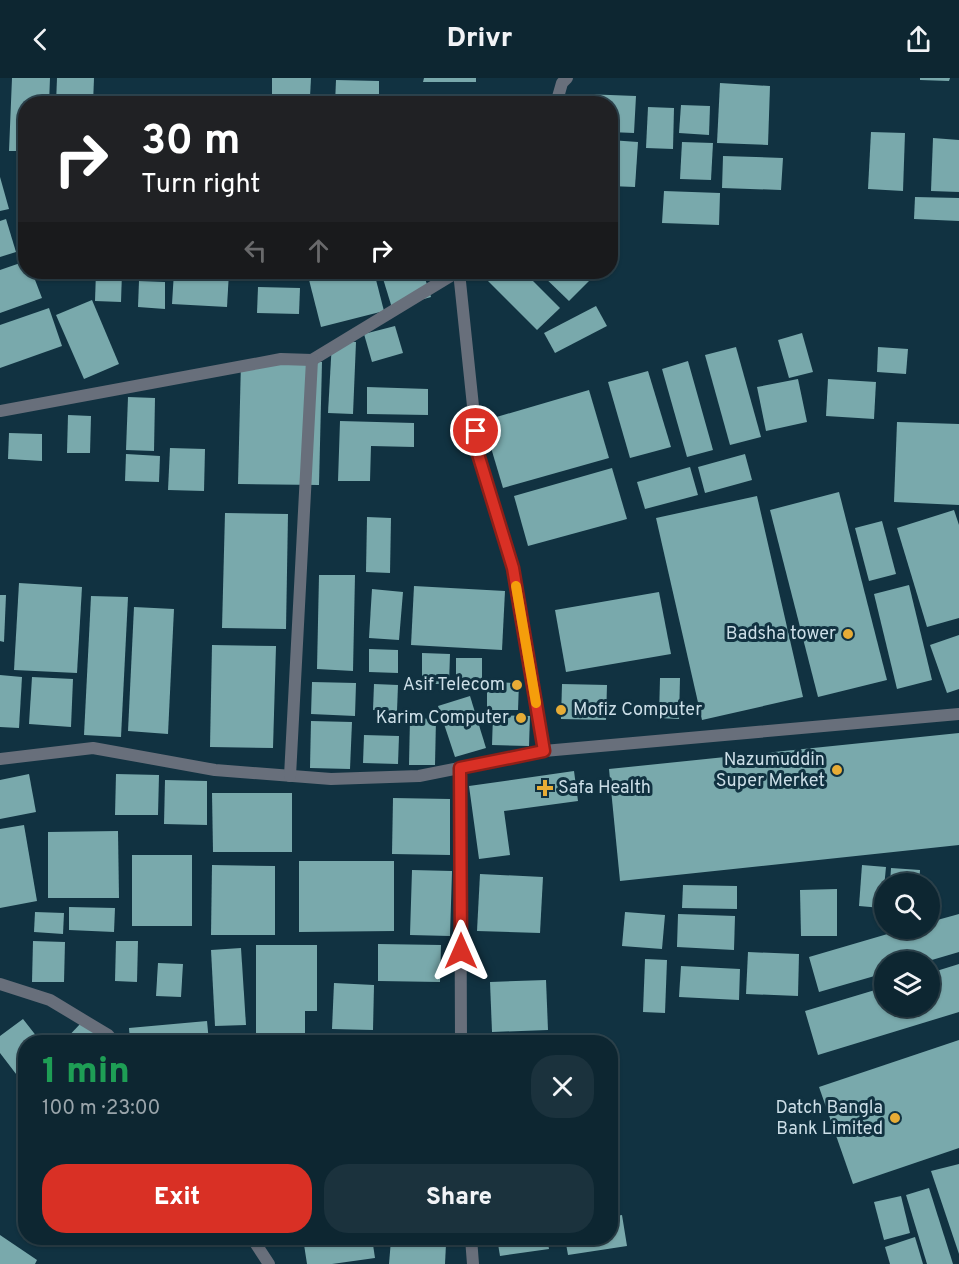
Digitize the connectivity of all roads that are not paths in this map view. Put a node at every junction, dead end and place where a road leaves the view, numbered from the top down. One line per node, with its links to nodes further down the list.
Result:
1 (567, 78): 2 (street)
2 (558, 96)
3 (446, 279): 5 (street)
4 (459, 279): 8 (street)
5 (312, 360): 6 (street); 11 (street)
6 (0, 411)
7 (959, 714): 8 (street)
8 (544, 751): 10 (street)
9 (0, 759): 11 (street)
10 (460, 768): 11 (street); 14 (street)
11 (290, 776)
12 (0, 984): 13 (street)
13 (108, 1035)
14 (461, 1035)
15 (257, 1245): 17 (street)
16 (472, 1245): 18 (street)
17 (269, 1264)
18 (473, 1264)

